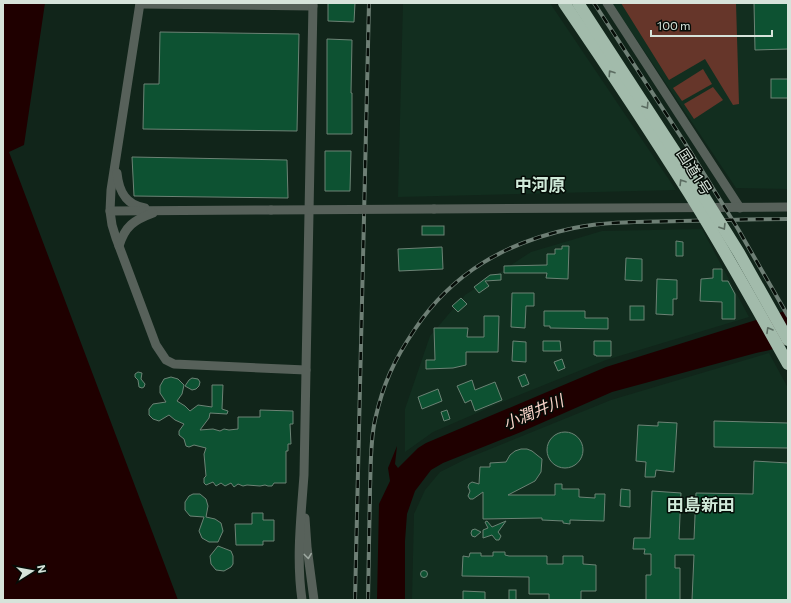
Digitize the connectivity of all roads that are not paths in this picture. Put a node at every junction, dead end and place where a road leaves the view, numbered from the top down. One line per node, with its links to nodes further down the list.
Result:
1 (140, 3): 5 (street); 6 (street)
2 (564, 3): 13 (highway, 国道1号, one-way to 2, bridge)
3 (578, 3): 12 (highway, 国道1号, one-way to 12, bridge)
4 (607, 3): 8 (street)
5 (313, 4): 14 (street)
6 (116, 165): 9 (street); 10 (street)
7 (788, 207): 8 (street)
8 (740, 208): 10 (street, bridge)
9 (110, 211): 10 (street); 11 (street)
10 (162, 211): 11 (street)
11 (119, 246): 14 (street)
12 (788, 340)
13 (788, 364)
14 (306, 370): 15 (street)
15 (304, 475): 16 (street); 17 (street, one-way to 17)
16 (302, 600)
17 (314, 600)

